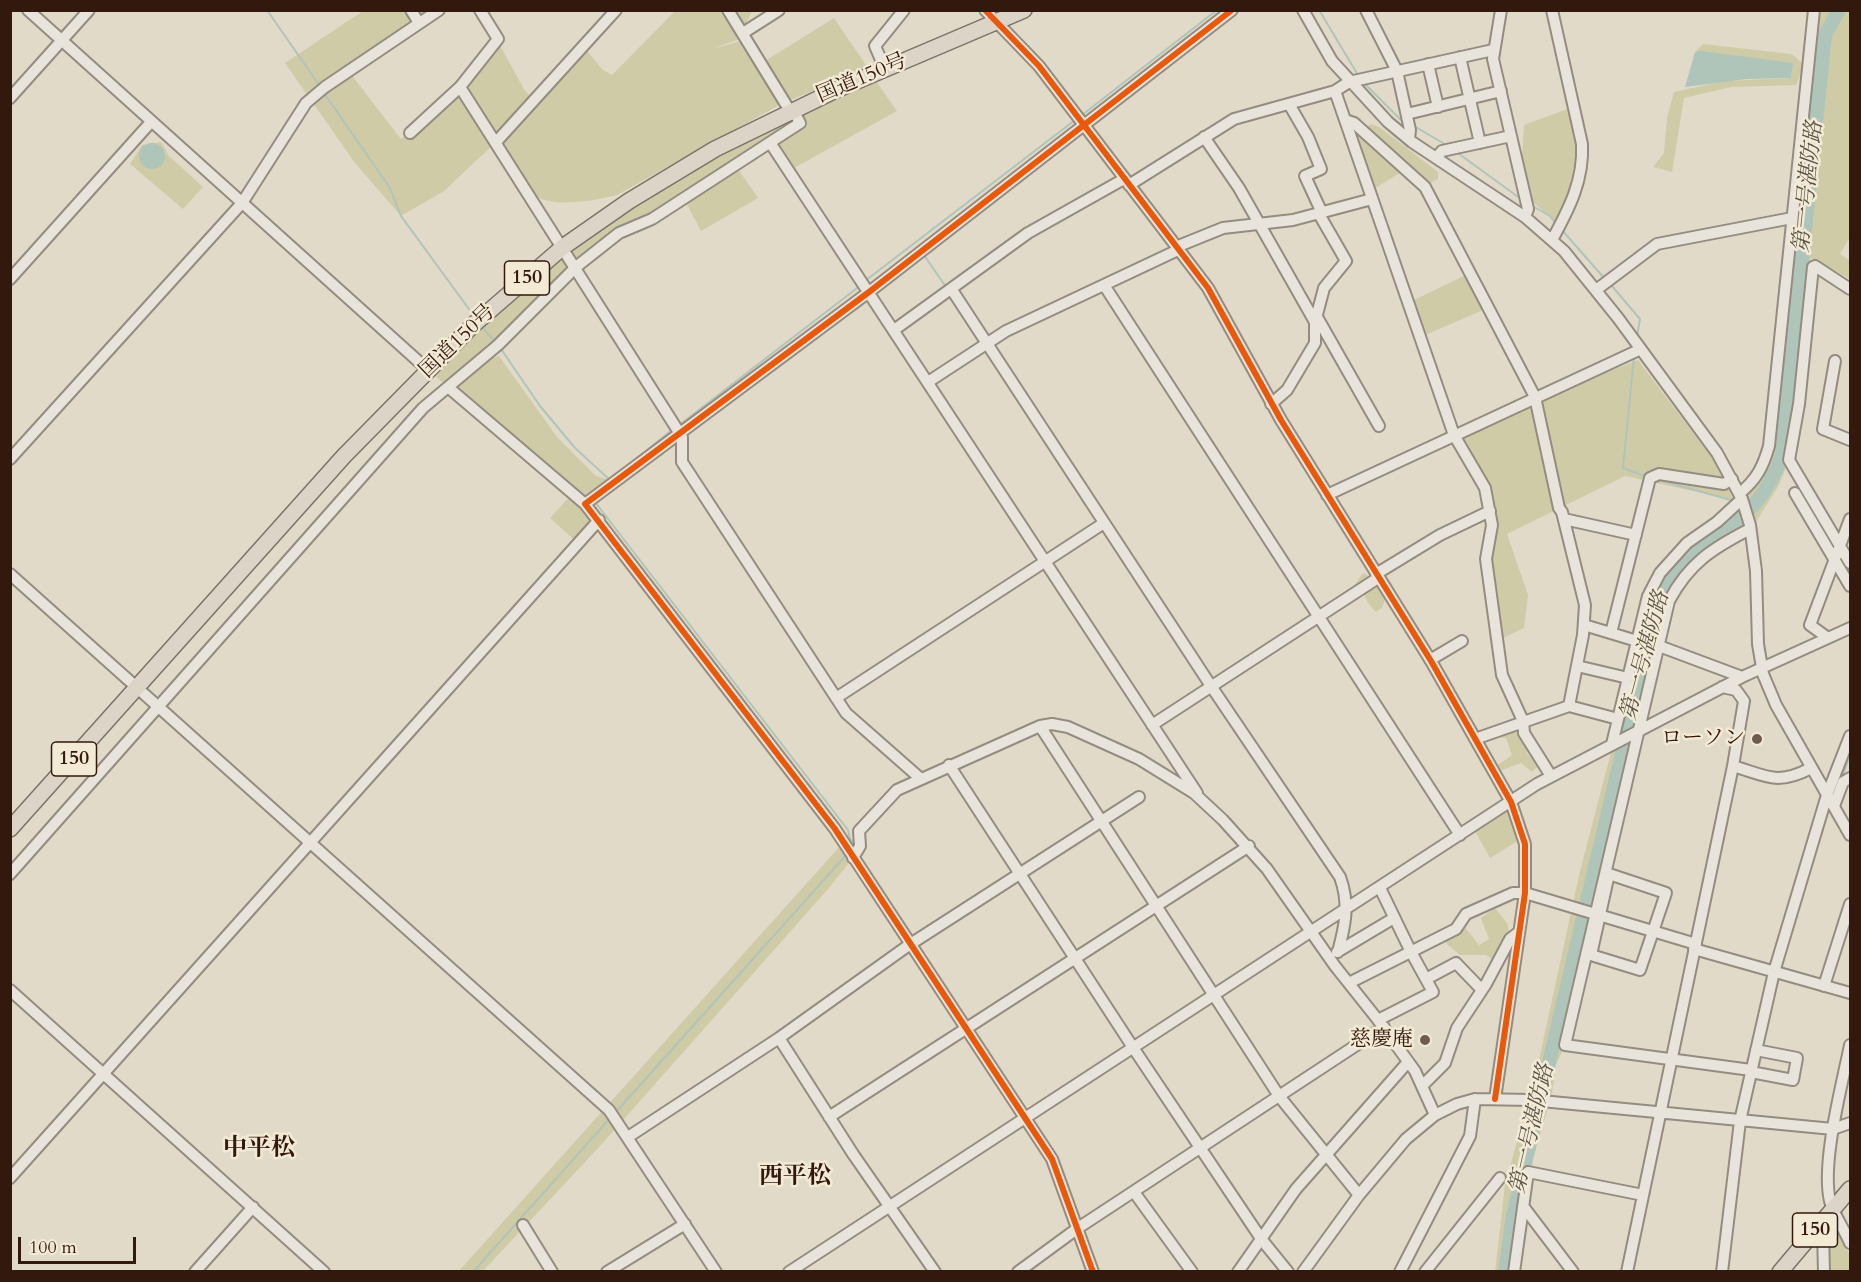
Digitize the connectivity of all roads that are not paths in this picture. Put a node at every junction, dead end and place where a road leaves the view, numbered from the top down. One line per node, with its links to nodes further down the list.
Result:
1 (28, 10): 22 (street)
2 (89, 10): 22 (street)
3 (411, 10): 19 (street)
4 (439, 10): 19 (street)
5 (480, 10): 29 (street)
6 (616, 10): 45 (street)
7 (728, 10): 21 (street)
8 (779, 10): 21 (street)
9 (904, 10): 26 (street)
10 (1023, 10): 18 (highway, 国道150号 / 150)
11 (1232, 10): 40 (street)
12 (1303, 10): 28 (street)
13 (1366, 10): 20 (street)
14 (1377, 10): 20 (street)
15 (1501, 10): 23 (street)
16 (1552, 10): 56 (street)
17 (1814, 10): 54 (street)
18 (991, 16): 26 (highway, 国道150号 / 150); 40 (street)
19 (419, 23): 51 (street)
20 (1373, 23): 27 (street)
21 (743, 33): 36 (street)
22 (63, 40): 32 (street); 39 (street)
23 (1493, 50): 24 (street); 31 (street)
24 (1460, 57): 25 (street); 33 (street)
25 (1428, 64): 27 (street); 35 (street)
26 (885, 69): 36 (highway, 国道150号 / 150)
27 (1397, 71): 28 (street); 37 (street)
28 (1349, 82): 30 (street); 44 (street)
29 (460, 87): 41 (street); 45 (street)
30 (1335, 92): 34 (street); 38 (street)
31 (1501, 92): 33 (street); 42 (street)
32 (10, 98)
33 (1469, 99): 35 (street); 46 (street)
34 (1289, 104): 43 (street); 52 (street)
35 (1438, 107): 37 (street)
36 (792, 110): 47 (street); 57 (highway, 国道150号 / 150)
37 (1407, 114): 44 (street)
38 (1345, 120): 50 (street); 74 (street)
39 (151, 122): 51 (street); 60 (street)
40 (1083, 125): 49 (street); 65 (street)
41 (410, 133)
42 (1511, 136): 46 (street); 53 (street)
43 (1204, 137): 49 (street); 55 (street)
44 (1409, 139): 48 (street)
45 (496, 141): 57 (street)
46 (1480, 143): 48 (street)
47 (771, 144): 59 (street); 65 (street)
48 (1436, 158): 53 (street)
49 (1126, 182): 58 (street); 62 (street)
50 (1372, 199): 52 (street); 78 (street)
51 (242, 203): 71 (street); 80 (street)
52 (1321, 214): 55 (street); 66 (street)
53 (1525, 217): 56 (street)
54 (1792, 218): 63 (street); 84 (street)
55 (1258, 224): 58 (street); 66 (street)
56 (1552, 240): 63 (street)
57 (563, 247): 59 (street); 71 (highway, 国道150号 / 150)
58 (1177, 248): 61 (street); 75 (street)
59 (576, 267): 73 (street); 77 (street)
60 (10, 279)
61 (1104, 285): 68 (street); 100 (street)
62 (951, 290): 67 (street); 68 (street)
63 (1596, 290): 69 (street)
64 (1851, 290): 93 (street)
65 (869, 292): 67 (street); 77 (street)
66 (1316, 319): 75 (street); 76 (street)
67 (894, 330): 72 (street)
68 (986, 344): 72 (street); 90 (street)
69 (1641, 349): 74 (street); 81 (street)
70 (1835, 361): 79 (street)
71 (428, 370): 115 (highway, 国道150号 / 150)
72 (928, 382): 95 (street)
73 (449, 388): 85 (street); 118 (street)
74 (1535, 398): 78 (street); 87 (street)
75 (1271, 404): 83 (street)
76 (1379, 426)
77 (677, 430): 85 (street); 116 (street)
78 (1454, 435): 83 (street); 86 (street)
79 (1851, 440)
80 (10, 459)
81 (1732, 479): 84 (street); 92 (street)
82 (1796, 494): 94 (street)
83 (1327, 495): 98 (street)
84 (1741, 496): 91 (street); 106 (street)
85 (592, 500): 89 (street)
86 (1490, 511): 98 (street); 120 (street)
87 (1564, 519): 92 (street); 101 (street)
88 (1851, 519): 93 (street)
89 (599, 520): 142 (street); 144 (street)
90 (1104, 523): 95 (street); 113 (street)
91 (1750, 527): 107 (street); 110 (street)
92 (1636, 535): 103 (street)
93 (1840, 546): 94 (street); 96 (street)
94 (1836, 559): 99 (street); 104 (street)
95 (1046, 562): 116 (street); 121 (street)
96 (1851, 563)
97 (10, 574): 115 (street)
98 (1377, 576): 100 (street); 108 (street)
99 (1851, 586)
100 (1317, 616): 113 (street); 140 (street)
101 (1584, 625): 103 (street); 109 (street)
102 (1851, 628): 104 (street)
103 (1611, 633): 106 (street)
104 (1828, 638): 110 (street)
105 (1462, 640): 108 (street)
106 (1637, 641): 112 (street)
107 (1659, 646): 111 (street); 123 (street)
108 (1430, 660): 125 (street)
109 (1577, 666): 112 (street); 117 (street)
110 (1761, 668): 111 (street); 129 (street)
111 (1742, 677): 114 (street)
112 (1628, 678): 119 (street)
113 (1211, 686): 121 (street); 151 (street)
114 (1722, 687): 123 (street); 128 (street)
115 (137, 688): 118 (street); 139 (highway, 国道150号 / 150)
116 (836, 698): 132 (street)
117 (1569, 706): 119 (street); 120 (street)
118 (159, 708): 142 (street); 145 (street)
119 (1618, 719): 126 (street)
120 (1523, 721): 125 (street); 130 (street)
121 (1152, 725): 135 (street)
122 (1040, 726): 127 (street); 135 (street); 138 (street)
123 (1638, 730): 126 (street); 152 (street)
124 (1851, 736): 133 (street)
125 (1475, 739): 136 (street)
126 (1614, 743): 130 (street)
127 (949, 765): 132 (street); 146 (street)
128 (1733, 766): 129 (street); 158 (street)
129 (1811, 768): 133 (street)
130 (1551, 776): 136 (street)
131 (1851, 777): 137 (street)
132 (921, 779): 144 (street)
133 (1827, 795): 137 (street); 162 (street)
134 (1139, 797): 138 (street)
135 (1202, 800): 143 (street)
136 (1510, 801): 140 (street); 148 (street)
137 (1834, 806): 141 (street)
138 (1101, 822): 146 (street); 150 (street)
139 (10, 829)
140 (1460, 835): 147 (street)
141 (1851, 835)
142 (311, 843): 179 (street); 193 (street)
143 (1249, 846): 150 (street); 155 (street)
144 (853, 858): 157 (street)
145 (10, 874)
146 (1020, 874): 157 (street); 161 (street)
147 (1380, 888): 151 (street); 153 (street)
148 (1525, 893): 152 (street); 156 (street); 159 (street)
149 (1851, 904): 165 (street)
150 (1155, 905): 161 (street); 169 (street)
151 (1347, 909): 155 (street); 160 (street)
152 (1596, 913): 154 (street); 154 (street); 154 (street); 176 (street)
153 (1394, 918): 159 (street); 160 (street)
154 (1654, 931): 158 (street)
155 (1311, 932): 160 (street); 169 (street)
156 (1519, 932): 167 (street); 184 (street)
157 (909, 945): 171 (street); 172 (street)
158 (1695, 947): 162 (street); 176 (street)
159 (1410, 952): 163 (street); 164 (street)
160 (1334, 955): 164 (street)
161 (1074, 958): 171 (street); 174 (street)
162 (1778, 973): 165 (street); 175 (street)
163 (1426, 979): 167 (street); 170 (street)
164 (1349, 983): 170 (street)
165 (1824, 986): 168 (street)
166 (10, 990): 179 (street)
167 (1482, 990): 180 (street)
168 (1851, 993)
169 (1215, 996): 174 (street); 182 (street)
170 (1381, 1024): 177 (street); 182 (street)
171 (965, 1030): 188 (street); 189 (street)
172 (779, 1038): 188 (street); 193 (street)
173 (1851, 1046): 185 (street)
174 (1134, 1049): 189 (street); 194 (street)
175 (1758, 1051): 178 (street); 178 (street)
176 (1672, 1061): 178 (street); 187 (street)
177 (1406, 1063): 180 (street); 195 (street)
178 (1753, 1072): 190 (street)
179 (104, 1073): 196 (street); 203 (street)
180 (1422, 1086): 186 (street)
181 (1851, 1094): 185 (street)
182 (1279, 1096): 194 (street); 195 (street)
183 (1475, 1099): 184 (street); 186 (street); 225 (street)
184 (1495, 1099): 187 (street)
185 (1838, 1108): 192 (street)
186 (1435, 1114): 200 (street)
187 (1661, 1114): 190 (street); 201 (street)
188 (829, 1117): 204 (street)
189 (1024, 1121): 204 (street); 209 (street)
190 (1740, 1121): 192 (street); 230 (street)
191 (1851, 1123): 192 (street)
192 (1833, 1130): 205 (street)
193 (628, 1137): 206 (street)
194 (1201, 1148): 199 (street); 210 (street)
195 (1329, 1159): 200 (street); 210 (street)
196 (10, 1178)
197 (1500, 1178): 226 (street)
198 (1851, 1190): 205 (highway, 150)
199 (1134, 1192): 209 (street); 221 (street)
200 (1359, 1195): 224 (street)
201 (1643, 1195): 202 (street); 229 (street)
202 (1523, 1206): 227 (street); 228 (street)
203 (254, 1207): 212 (street); 213 (street)
204 (889, 1207): 217 (street); 218 (street)
205 (1833, 1209): 208 (highway, 150); 211 (street)
206 (685, 1224): 215 (street); 216 (street)
207 (523, 1225): 214 (street)
208 (1819, 1226): 231 (highway, 150); 232 (street)
209 (1078, 1228): 219 (street); 220 (street)
210 (1263, 1241): 222 (street); 223 (street)
211 (1851, 1243)
212 (195, 1272)
213 (324, 1272)
214 (552, 1272)
215 (608, 1272)
216 (716, 1272)
217 (789, 1272)
218 (934, 1272)
219 (1018, 1272)
220 (1093, 1272)
221 (1192, 1272)
222 (1238, 1272)
223 (1288, 1272)
224 (1303, 1272)
225 (1400, 1272)
226 (1425, 1272)
227 (1514, 1272)
228 (1573, 1272)
229 (1627, 1272)
230 (1722, 1272)
231 (1780, 1272)
232 (1824, 1272)

